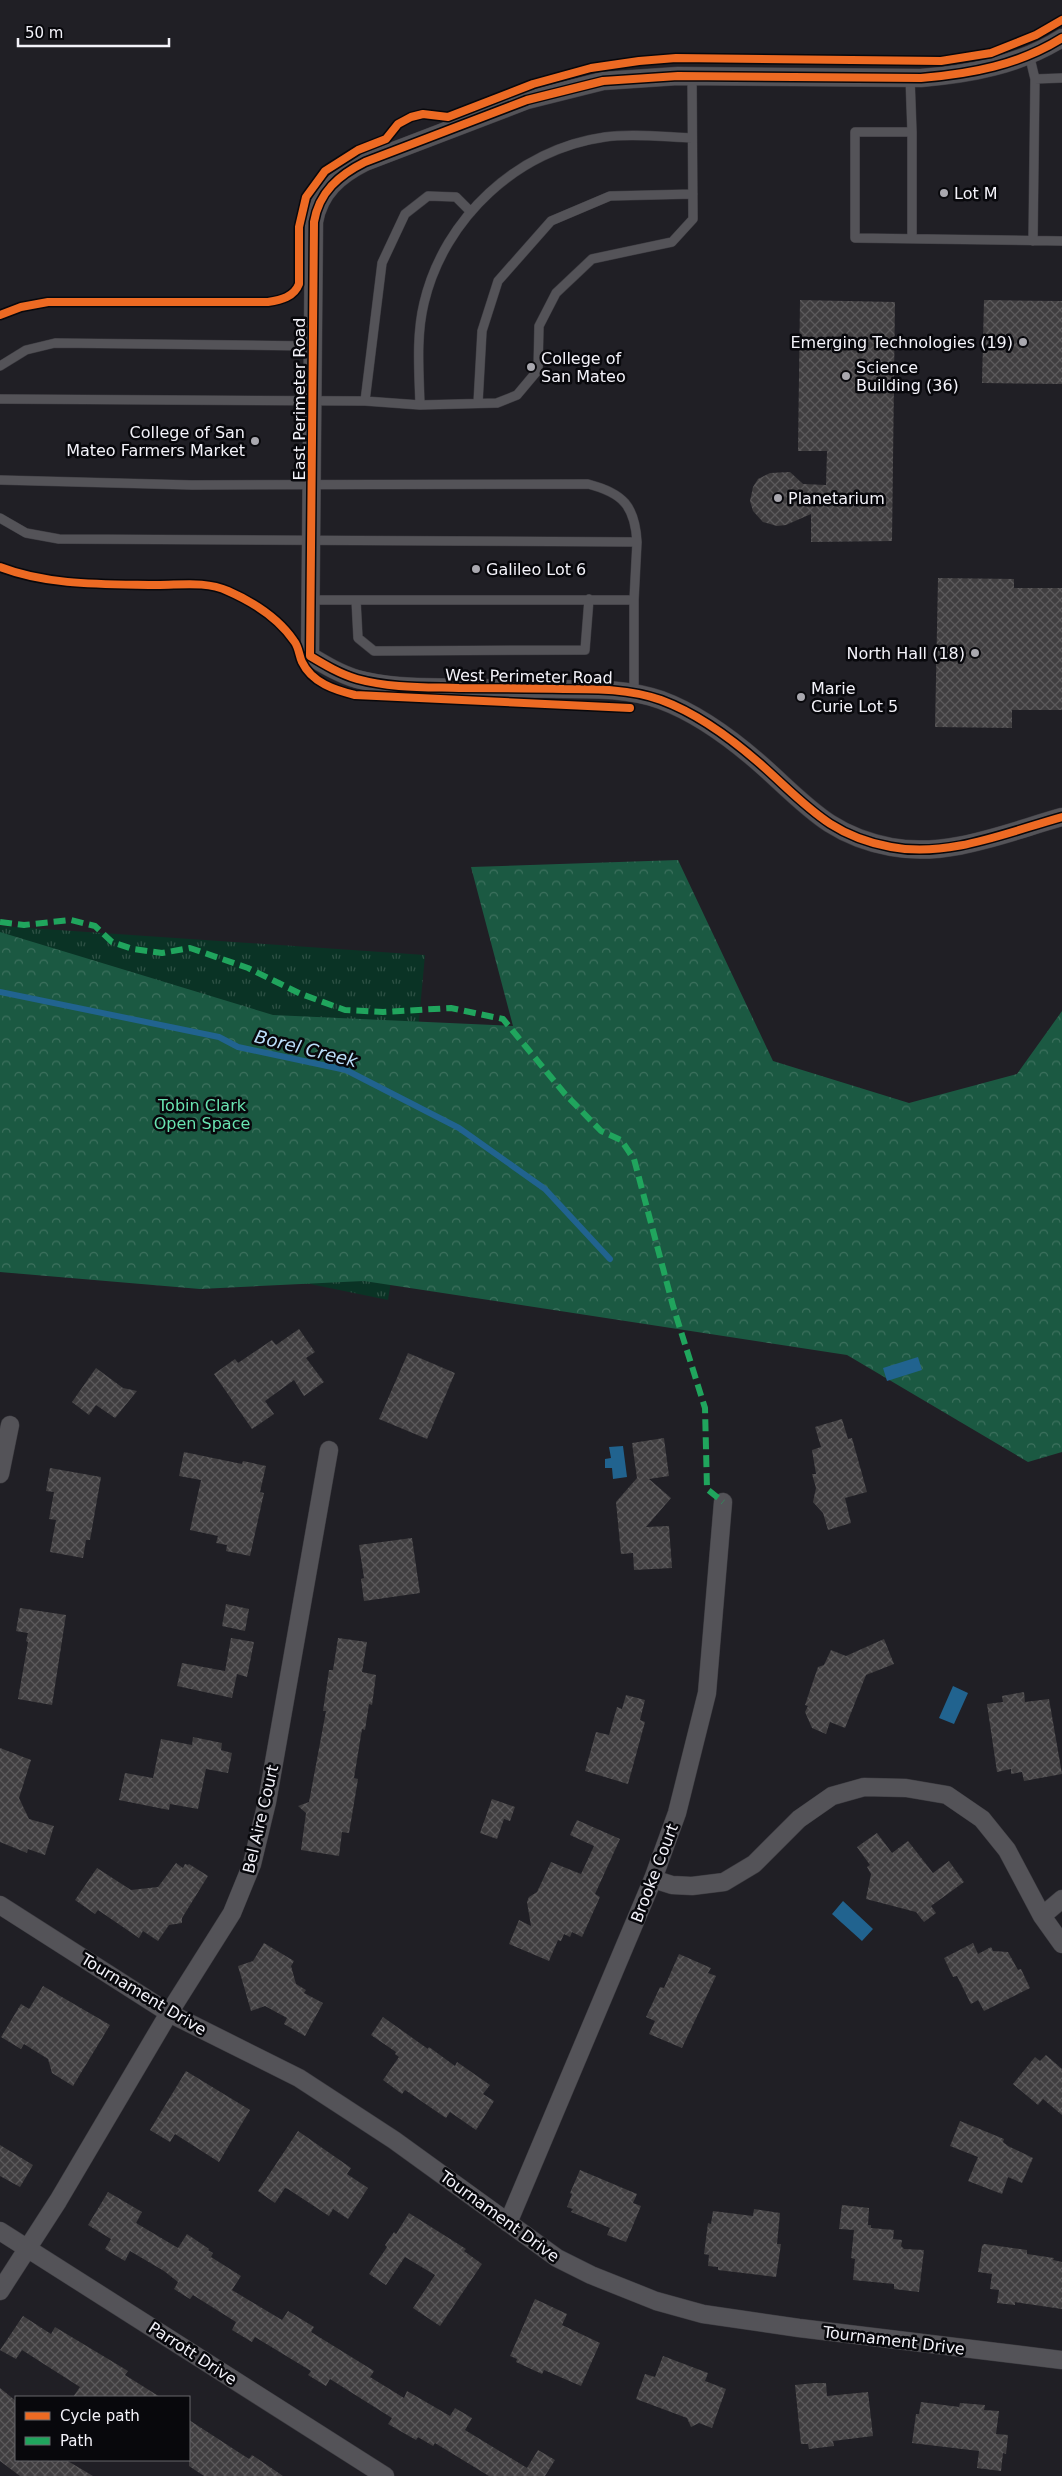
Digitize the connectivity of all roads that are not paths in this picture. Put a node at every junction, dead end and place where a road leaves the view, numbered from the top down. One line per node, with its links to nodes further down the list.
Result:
1 (1062, 38): 2 (street, East Perimeter Road)
2 (1029, 54): 4 (street, East Perimeter Road); 6 (lane)
3 (692, 76): 4 (street, East Perimeter Road); 8 (lane); 14 (street, East Perimeter Road)
4 (910, 77): 7 (lane)
5 (1062, 78): 6 (lane)
6 (1035, 79): 12 (lane)
7 (912, 132): 11 (lane); 11 (lane)
8 (692, 138): 9 (lane); 10 (lane)
9 (693, 194): 19 (lane); 19 (lane)
10 (471, 212): 18 (lane); 20 (lane)
11 (912, 239): 12 (lane)
12 (1033, 241): 13 (lane)
13 (1062, 241)
14 (312, 346): 15 (lane); 17 (street, East Perimeter Road)
15 (0, 366)
16 (0, 399): 17 (lane)
17 (311, 402): 18 (lane); 22 (street, East Perimeter Road)
18 (365, 402): 20 (lane)
19 (478, 403): 20 (lane)
20 (420, 404)
21 (0, 480): 22 (lane)
22 (313, 485): 24 (street, East Perimeter Road); 25 (lane)
23 (0, 518): 24 (lane)
24 (309, 541): 25 (lane); 27 (street, East Perimeter Road)
25 (637, 542): 29 (lane)
26 (589, 599): 28 (lane); 28 (lane); 29 (lane)
27 (311, 600): 28 (lane); 30 (street, East Perimeter Road)
28 (356, 600)
29 (634, 600): 31 (lane)
30 (310, 656): 31 (street, West Perimeter Road)
31 (634, 693): 32 (street, West Perimeter Road)
32 (1062, 817)
33 (10, 1425): 35 (street)
34 (329, 1450): 42 (street, Bel Aire Court)
35 (0, 1474)
36 (723, 1502): 37 (street, Brooke Court)
37 (653, 1879): 40 (street); 43 (street, Brooke Court)
38 (1062, 1899): 40 (street)
39 (0, 1905): 42 (street, Tournament Drive)
40 (1042, 1916): 41 (street)
41 (1062, 1944)
42 (169, 2013): 43 (street, Tournament Drive); 45 (street, Bel Aire Court)
43 (508, 2223): 47 (street, Tournament Drive)
44 (0, 2231): 45 (street, Parrott Drive)
45 (27, 2248): 46 (street, Bel Aire Court); 48 (street, Parrott Drive)
46 (0, 2291)
47 (1062, 2360)
48 (385, 2476)

